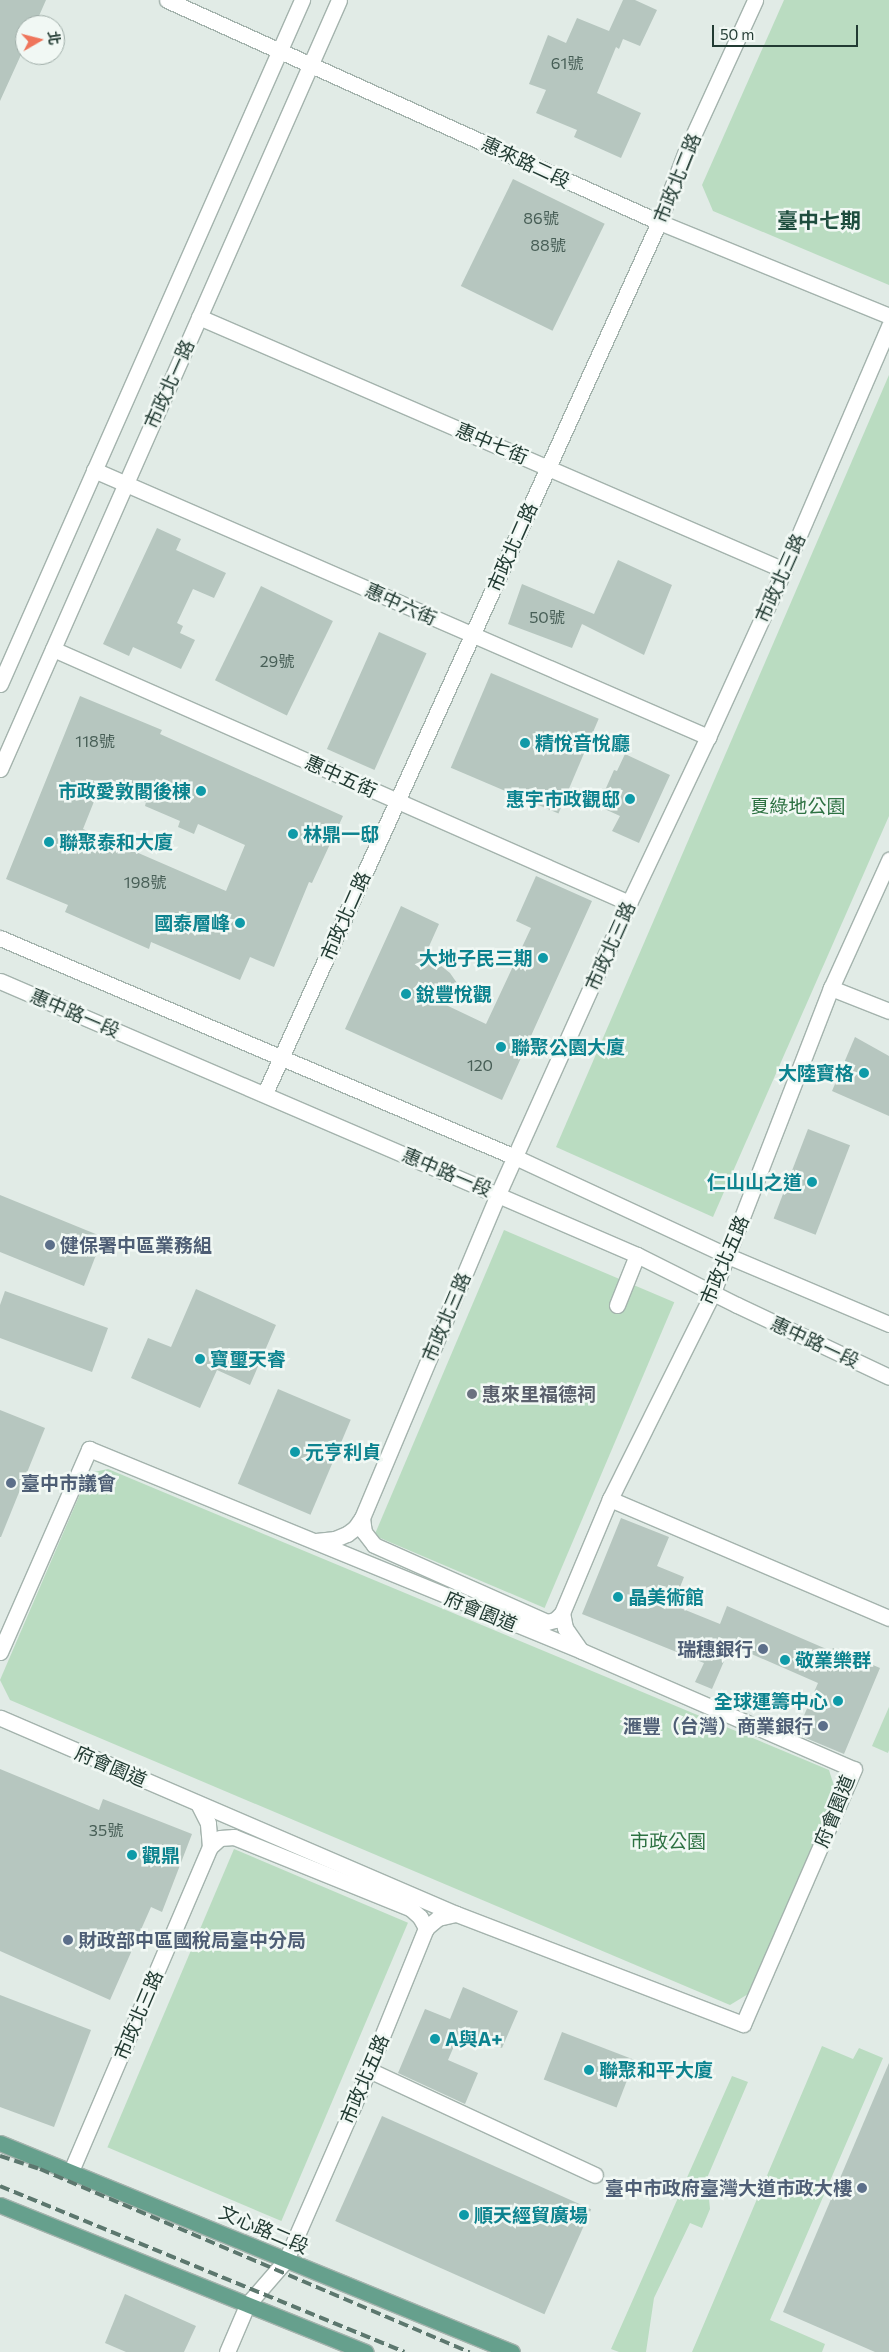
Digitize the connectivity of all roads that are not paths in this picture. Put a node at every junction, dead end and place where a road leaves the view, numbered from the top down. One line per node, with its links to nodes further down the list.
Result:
1 (166, 0): 5 (street, 惠來路二段)
2 (302, 0): 5 (street, 市政北一路)
3 (339, 0): 6 (street, 市政北一路)
4 (755, 0): 7 (street, 市政北二路)
5 (280, 50): 6 (street, 惠來路二段); 12 (street, 市政北一路)
6 (311, 64): 7 (street, 惠來路二段); 9 (street, 市政北一路)
7 (659, 222): 8 (street, 惠來路二段); 11 (street, 市政北二路)
8 (889, 316)
9 (199, 317): 11 (street, 惠中七街); 13 (street, 市政北一路)
10 (889, 326): 14 (street, 市政北三路)
11 (548, 468): 14 (street, 惠中七街); 15 (street, 市政北二路)
12 (94, 470): 13 (street, 惠中六街); 17 (street, 市政北一路)
13 (126, 484): 15 (street, 惠中六街); 16 (street, 市政北一路)
14 (784, 570): 18 (street, 市政北三路)
15 (472, 635): 18 (street, 惠中六街); 20 (street, 市政北二路)
16 (53, 649): 19 (street, 市政北一路); 20 (street, 惠中五街)
17 (0, 684)
18 (708, 737): 22 (street, 市政北三路)
19 (0, 769)
20 (397, 801): 22 (street, 惠中五街); 27 (street, 市政北二路)
21 (889, 860): 25 (street, 市政北五路)
22 (629, 903): 29 (street, 市政北三路)
23 (0, 938): 27 (street)
24 (0, 981): 28 (street, 惠中路一段)
25 (831, 988): 26 (street); 32 (street, 市政北五路)
26 (889, 1012)
27 (281, 1056): 28 (street, 市政北二路); 29 (street)
28 (265, 1093): 30 (street, 惠中路一段)
29 (514, 1157): 30 (street, 市政北三路); 32 (street)
30 (498, 1194): 31 (street, 惠中路一段); 38 (street, 市政北三路)
31 (637, 1255): 33 (street, 惠中路一段); 34 (street)
32 (728, 1256): 33 (street, 市政北五路); 35 (street)
33 (713, 1292): 36 (street, 惠中路一段); 37 (street, 市政北五路)
34 (617, 1305)
35 (889, 1324)
36 (889, 1377)
37 (610, 1499): 42 (street, 市政北五路); 43 (street)
38 (362, 1518): 39 (street, 市政北三路); 40 (street)
39 (314, 1541): 41 (street, 府會園道); 45 (street, 府會園道)
40 (446, 1576): 41 (street); 42 (street)
41 (441, 1595): 44 (street, 府會園道)
42 (562, 1613): 44 (street)
43 (889, 1618)
44 (582, 1651): 50 (street, 府會園道)
45 (0, 1652)
46 (0, 1718): 47 (street, 府會園道)
47 (198, 1803): 48 (street, 市政北三路); 49 (street, 府會園道)
48 (210, 1847): 49 (street); 54 (street, 市政北三路)
49 (323, 1866): 50 (street, 府會園道); 51 (street)
50 (456, 1914): 51 (street)
51 (426, 1928): 52 (street, 市政北五路)
52 (369, 2070): 55 (street); 57 (street, 市政北五路)
53 (0, 2143): 54 (main road, 文心路二段)
54 (71, 2171): 57 (main road, 文心路二段)
55 (595, 2175)
56 (0, 2205): 58 (main road)
57 (286, 2260): 58 (street, 市政北五路); 61 (main road, 文心路二段)
58 (247, 2305): 59 (street, 市政北五路); 60 (main road)
59 (227, 2352)
60 (366, 2352)
61 (512, 2352)

